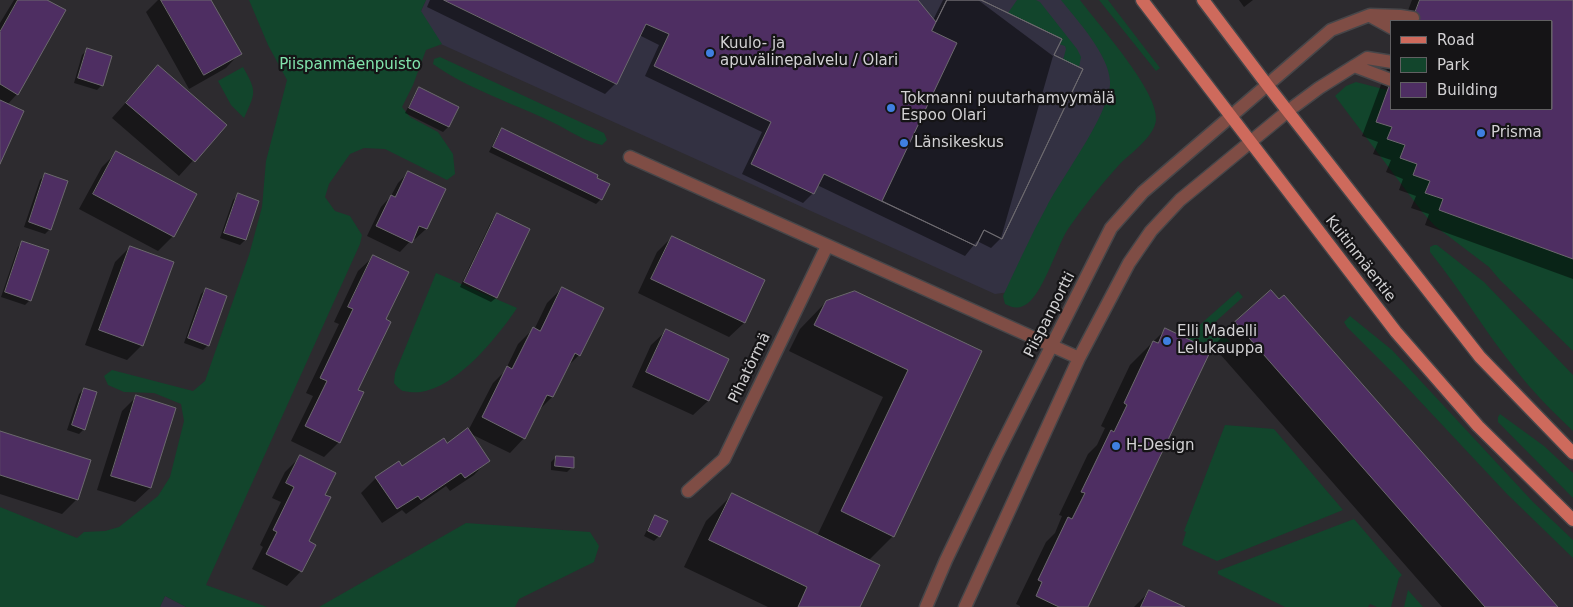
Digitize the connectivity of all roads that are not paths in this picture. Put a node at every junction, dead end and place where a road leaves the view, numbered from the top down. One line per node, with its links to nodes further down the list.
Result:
1 (1142, 0): 11 (main road, Kuitinmäentie)
2 (1203, 0): 9 (main road)
3 (1370, 15): 4 (street); 5 (street); 9 (street, Piispanportti)
4 (1413, 18)
5 (1390, 27)
6 (1390, 62): 7 (street)
7 (1354, 66): 8 (street); 10 (street)
8 (1390, 80)
9 (1268, 86): 10 (main road); 11 (street, Piispanportti)
10 (1288, 111): 12 (street); 17 (main road)
11 (1231, 118): 12 (main road, Kuitinmäentie); 15 (street, Piispanportti)
12 (1250, 143): 16 (street); 19 (main road, Kuitinmäentie)
13 (630, 157): 14 (street)
14 (827, 246): 15 (street); 18 (street, Pihatörmä)
15 (1052, 345): 16 (street); 20 (street, Piispanportti)
16 (1079, 358): 21 (street)
17 (1573, 453)
18 (688, 491)
19 (1573, 520)
20 (926, 607)
21 (965, 607)

